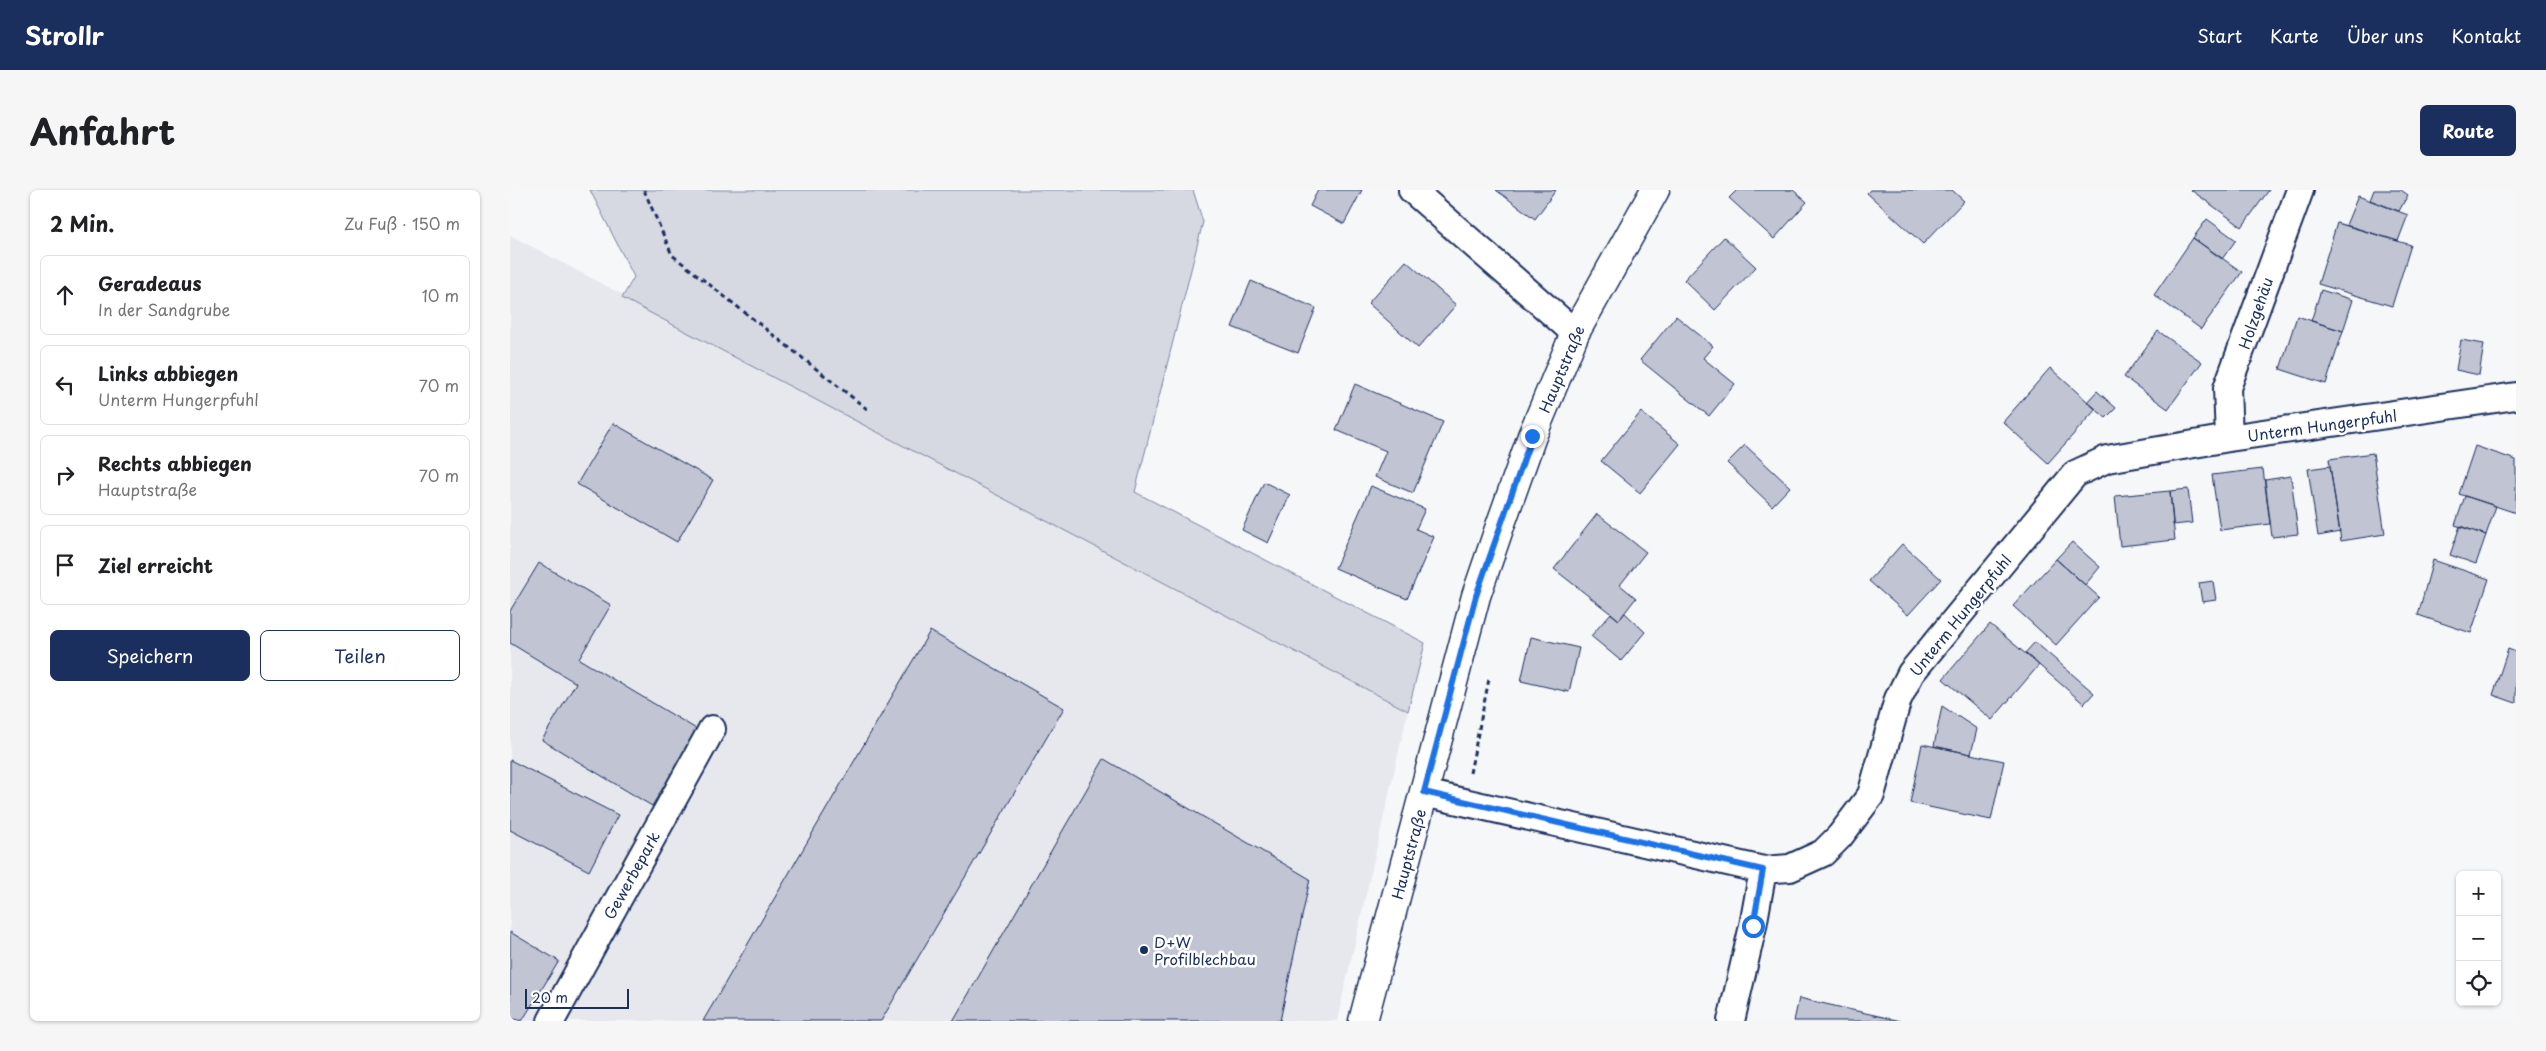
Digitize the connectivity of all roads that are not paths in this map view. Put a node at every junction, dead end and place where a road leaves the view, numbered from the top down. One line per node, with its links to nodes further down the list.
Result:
1 (1412, 190): 4 (street)
2 (1655, 190): 4 (street, Hauptstraße)
3 (2300, 190): 6 (street, Holzgehäu)
4 (1575, 333): 8 (street, Hauptstraße)
5 (2516, 396): 6 (street, Unterm Hungerpfuhl)
6 (2229, 438): 9 (street, Unterm Hungerpfuhl)
7 (712, 729): 10 (street, Gewerbepark)
8 (1424, 792): 9 (street, Unterm Hungerpfuhl); 11 (street, Hauptstraße)
9 (1763, 870): 12 (street)
10 (551, 1021)
11 (1362, 1021)
12 (1731, 1021)

